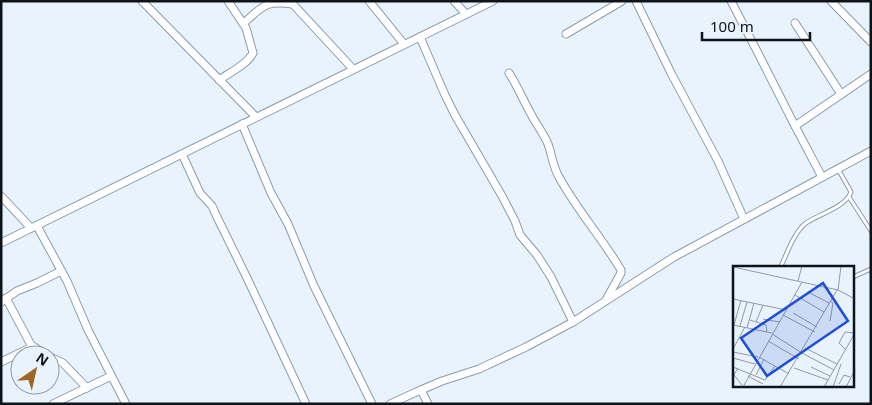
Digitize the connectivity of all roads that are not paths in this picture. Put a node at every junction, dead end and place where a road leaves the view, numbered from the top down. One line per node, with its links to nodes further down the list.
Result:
1 (142, 1): 21 (street)
2 (228, 1): 12 (street)
3 (369, 1): 17 (street)
4 (454, 1): 11 (street)
5 (493, 1): 11 (street)
6 (622, 1): 14 (street)
7 (636, 1): 32 (street)
8 (731, 1): 25 (street)
9 (830, 1): 16 (street)
10 (291, 3): 12 (street); 18 (street)
11 (466, 14): 15 (street)
12 (244, 23): 21 (street)
13 (795, 23): 22 (street)
14 (566, 34)
15 (420, 37): 17 (street); 42 (street)
16 (871, 42)
17 (404, 44): 18 (street)
18 (353, 69): 23 (street)
19 (510, 73): 41 (street)
20 (871, 74): 22 (street)
21 (219, 80): 23 (street)
22 (841, 94): 25 (street)
23 (256, 117): 24 (street)
24 (242, 124): 27 (street); 51 (street)
25 (794, 126): 29 (street)
26 (871, 151): 28 (street)
27 (182, 154): 33 (street); 50 (street)
28 (838, 168): 29 (street); 31 (lane)
29 (822, 177): 32 (street)
30 (1, 196): 33 (street)
31 (849, 197): 34 (lane); 36 (lane)
32 (744, 219): 41 (street)
33 (34, 227): 35 (street); 38 (street)
34 (871, 231)
35 (1, 243)
36 (781, 266)
37 (871, 268): 39 (lane)
38 (61, 271): 40 (street); 45 (street)
39 (854, 276)
40 (4, 300): 43 (street)
41 (604, 302): 42 (street)
42 (573, 322): 47 (street)
43 (31, 345)
44 (60, 362): 46 (street)
45 (111, 376): 46 (street); 49 (street)
46 (87, 388): 48 (street)
47 (421, 390): 52 (street); 53 (street)
48 (53, 404)
49 (126, 404)
50 (306, 404)
51 (372, 404)
52 (390, 404)
53 (428, 404)

